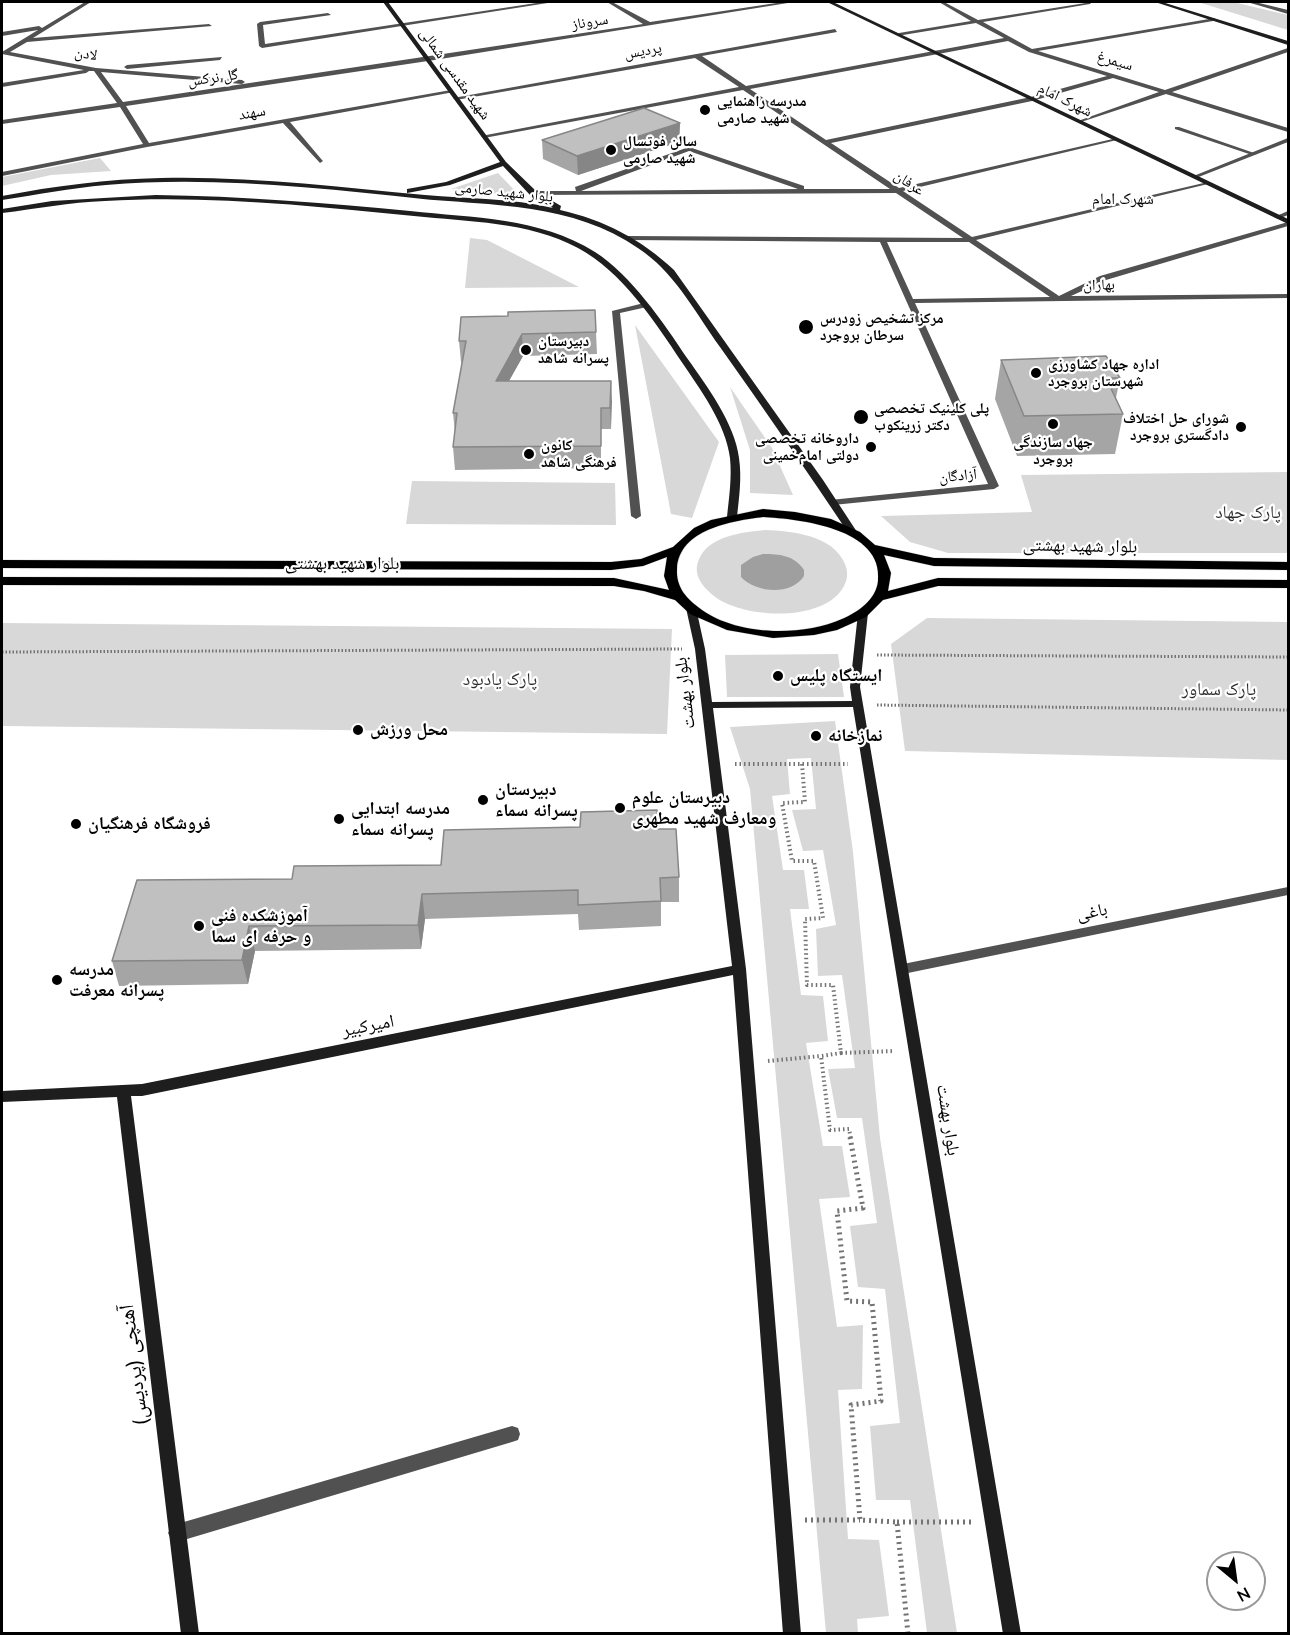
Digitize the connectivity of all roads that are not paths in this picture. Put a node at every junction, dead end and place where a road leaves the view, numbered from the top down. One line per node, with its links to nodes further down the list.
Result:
1 (88, 2): 19 (street, لادن)
2 (385, 2): 18 (main road, شهید مقدسی شمالی)
3 (552, 2): 18 (street)
4 (609, 2): 16 (street)
5 (791, 2): 16 (street, سروناز)
6 (830, 2): 22 (main road, شهرک امام)
7 (941, 2): 15 (street, سیمرغ)
8 (1090, 2): 15 (street)
9 (1158, 2): 14 (main road)
10 (1180, 2): 23 (main road)
11 (1250, 2): 12 (street)
12 (1288, 12)
13 (328, 15): 18 (street)
14 (1213, 19): 26 (main road); 28 (street)
15 (977, 21): 22 (street); 24 (street, سیمرغ)
16 (648, 24): 33 (street, سروناز)
17 (209, 26): 25 (street)
18 (403, 26): 33 (main road, شهید مقدسی شمالی)
19 (46, 27): 21 (street); 25 (street, لادن)
20 (835, 31): 31 (street, پردیس)
21 (2, 34)
22 (899, 35): 30 (main road, شهرک امام)
23 (1288, 36)
24 (1010, 39): 28 (street, سیمرغ); 30 (street)
25 (24, 40): 29 (street, لادن)
26 (1288, 43)
27 (1288, 50): 39 (street)
28 (1031, 51): 35 (street, سیمرغ)
29 (3, 53): 34 (street, لادن)
30 (938, 54): 38 (street); 41 (main road, شهرک امام)
31 (697, 56): 38 (street, عرفان); 40 (street, پردیس)
32 (220, 58): 34 (street)
33 (428, 60): 36 (street, گل نرکس); 40 (main road, شهید مقدسی شمالی)
34 (96, 69): 36 (street, لادن); 37 (street); 42 (street)
35 (1116, 76): 39 (street, سیمرغ); 41 (street)
36 (264, 84): 42 (street, گل نرکس)
37 (2, 85)
38 (746, 88): 48 (street); 51 (street, عرفان)
39 (1168, 91): 45 (street); 47 (street, سیمرغ)
40 (454, 95): 43 (street, سهند); 48 (main road, شهید مقدسی شمالی)
41 (1032, 99): 45 (main road, شهرک امام); 51 (street)
42 (122, 105): 44 (street, گل نرکس); 52 (street)
43 (285, 121): 52 (street, سهند); 54 (street)
44 (2, 122)
45 (1080, 122): 49 (main road, شهرک امام)
46 (1177, 128): 53 (street)
47 (1288, 130)
48 (484, 136): 55 (main road, شهید مقدسی شمالی)
49 (1115, 139): 57 (main road, شهرک امام); 60 (street)
50 (1288, 141): 53 (street)
51 (824, 142): 60 (street, عرفان)
52 (147, 145): 56 (street, سهند)
53 (1254, 154): 57 (street)
54 (320, 161)
55 (504, 163): 61 (main road); 62 (main road, شهید مقدسی شمالی)
56 (2, 174)
57 (1194, 177): 58 (main road, شهرک امام)
58 (1206, 183): 68 (main road, شهرک امام); 72 (street)
59 (811, 191): 60 (street); 63 (street); 63 (street)
60 (896, 191): 72 (street, عرفان)
61 (394, 193): 64 (main road, بلوار شهید صارمی); 66 (main road, بلوار شهید صارمی)
62 (533, 193): 63 (street); 66 (main road, شهید مقدسی شمالی)
63 (568, 193)
64 (2, 198)
65 (2, 211): 76 (main road, بلوار شهید صارمی)
66 (565, 213): 70 (main road, بلوار شهید صارمی)
67 (1288, 213): 68 (street)
68 (1278, 217): 69 (main road, شهرک امام)
69 (1288, 223): 74 (street)
70 (628, 238): 71 (street); 77 (main road, بلوار شهید صارمی)
71 (882, 238): 72 (street); 75 (street, آزادگان)
72 (968, 240): 74 (street, عرفان)
73 (1288, 296): 74 (street, بهاران)
74 (1059, 299): 75 (street, بهاران)
75 (911, 301): 77 (street, آزادگان)
76 (644, 305): 78 (street); 79 (main road, بلوار شهید صارمی)
77 (833, 501): 80 (main road, بلوار شهید صارمی)
78 (636, 516)
79 (732, 517): 80 (main road); 82 (main road)
80 (852, 532): 81 (main road)
81 (872, 548): 84 (main road, بلوار شهید بهشتی); 88 (main road)
82 (675, 550): 83 (main road, بلوار شهید بهشتی); 87 (main road)
83 (2, 564)
84 (1288, 566)
85 (2, 581): 87 (main road, بلوار شهید بهشتی)
86 (1288, 584): 88 (main road, بلوار شهید بهشتی)
87 (680, 597): 89 (main road)
88 (879, 597): 90 (main road)
89 (691, 608): 90 (main road); 92 (main road, بلوار بهشت)
90 (863, 613): 91 (main road, بلوار بهشت)
91 (858, 704): 92 (main road); 95 (main road, بلوار بهشت)
92 (707, 705): 94 (main road, بلوار بهشت)
93 (1288, 891): 95 (street, باغی)
94 (739, 969): 96 (main road, امیرکبیر); 101 (main road, بلوار بهشت)
95 (903, 969): 102 (main road, بلوار بهشت)
96 (123, 1090): 97 (main road, امیرکبیر); 99 (main road, آهنچی (پردیس))
97 (2, 1096)
98 (512, 1434): 99 (street)
99 (177, 1533): 100 (main road, آهنچی (پردیس))
100 (190, 1634)
101 (792, 1634)
102 (1012, 1634)

